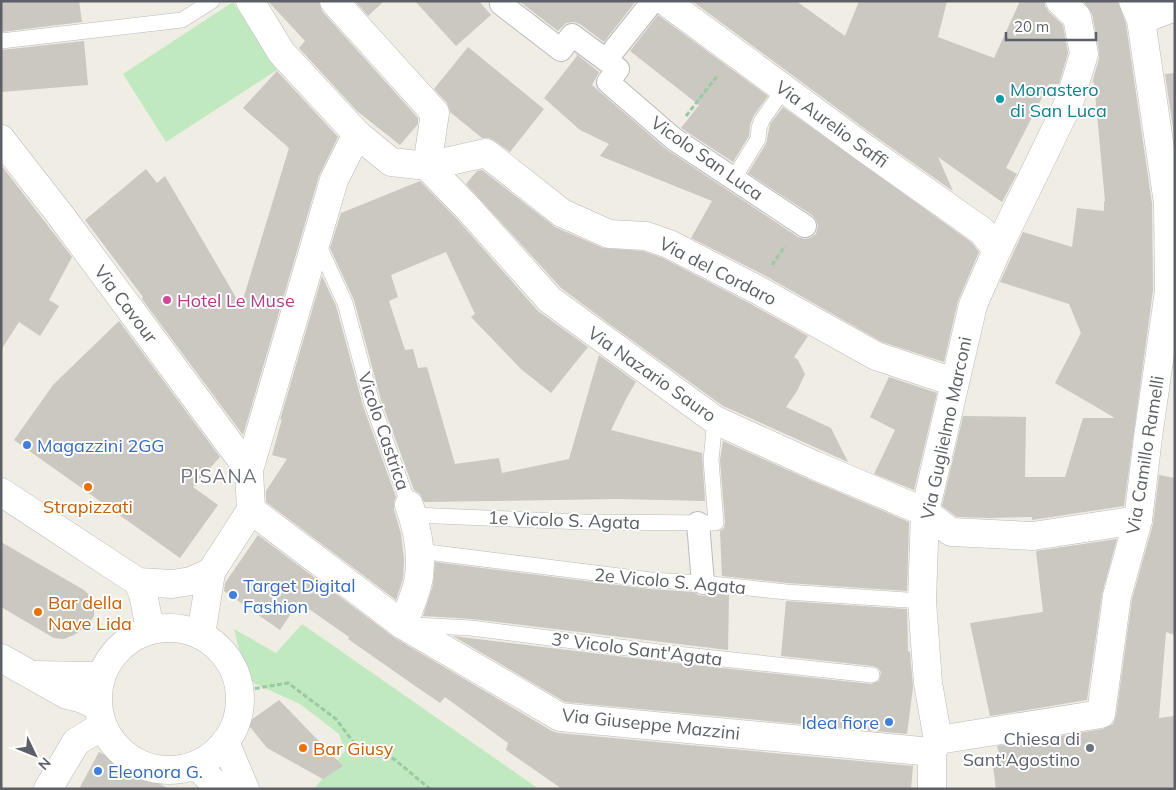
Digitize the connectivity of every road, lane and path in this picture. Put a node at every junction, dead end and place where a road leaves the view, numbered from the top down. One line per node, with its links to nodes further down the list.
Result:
1 (212, 1): 10 (lane)
2 (250, 1): 14 (street)
3 (334, 1): 17 (street)
4 (653, 1): 12 (street)
5 (665, 1): 11 (street, Via Aurelio Saffi)
6 (1060, 1): 21 (street, Via Guglielmo Marconi)
7 (500, 4): 12 (street)
8 (1175, 7): 9 (street)
9 (1137, 11): 30 (street, Via Camillo Ramelli)
10 (1, 41)
11 (735, 53): 13 (street, Via Aurelio Saffi); 15 (path)
12 (606, 60): 15 (street, Vicolo San Luca)
13 (784, 89): 18 (lane); 21 (street, Via Aurelio Saffi)
14 (357, 134): 17 (street); 20 (street)
15 (670, 136): 18 (street, Vicolo San Luca)
16 (1, 139): 25 (street, Via Cavour)
17 (427, 166): 22 (street, Via del Cordaro); 24 (street, Via Nazario Sauro)
18 (734, 178): 19 (street, Vicolo San Luca)
19 (803, 224): 22 (path)
20 (316, 241): 25 (street); 28 (lane, Vicolo Castrica)
21 (997, 250): 23 (street, Via Guglielmo Marconi)
22 (756, 289): 23 (street, Via del Cordaro)
23 (954, 382): 29 (street, Via Guglielmo Marconi)
24 (715, 420): 29 (street, Via Nazario Sauro); 31 (lane)
25 (249, 470): 27 (street)
26 (1, 492): 34 (street)
27 (251, 510): 33 (street); 37 (street, Via Giuseppe Mazzini)
28 (411, 510): 31 (lane, 1e Vicolo S. Agata); 32 (street, Vicolo Castrica)
29 (925, 512): 30 (street, Via Nazario Sauro); 36 (street, Via Guglielmo Marconi)
30 (1138, 520): 47 (street, Via Camillo Ramelli)
31 (707, 523): 35 (street)
32 (419, 551): 35 (lane, 2e Vicolo S. Agata); 37 (street, Vicolo Castrica)
33 (211, 572): 34 (street); 39 (street)
34 (138, 582): 38 (street)
35 (703, 583): 36 (lane, 2e Vicolo S. Agata)
36 (922, 601): 47 (street, Via Guglielmo Marconi)
37 (403, 625): 42 (lane, 3° Vicolo Sant'Agata); 47 (street, Via Giuseppe Mazzini)
38 (150, 629): 39 (street); 43 (street)
39 (201, 635): 44 (street)
40 (1, 658): 41 (street)
41 (31, 675): 43 (street); 45 (street)
42 (872, 675)
43 (100, 680): 45 (street)
44 (240, 691): 46 (street); 52 (path)
45 (100, 716): 48 (street); 49 (street)
46 (226, 742): 48 (street); 51 (street)
47 (935, 746): 53 (street, Via Guglielmo Marconi)
48 (184, 776): 50 (street)
49 (48, 789)
50 (220, 789)
51 (245, 789)
52 (430, 789)
53 (932, 789)

